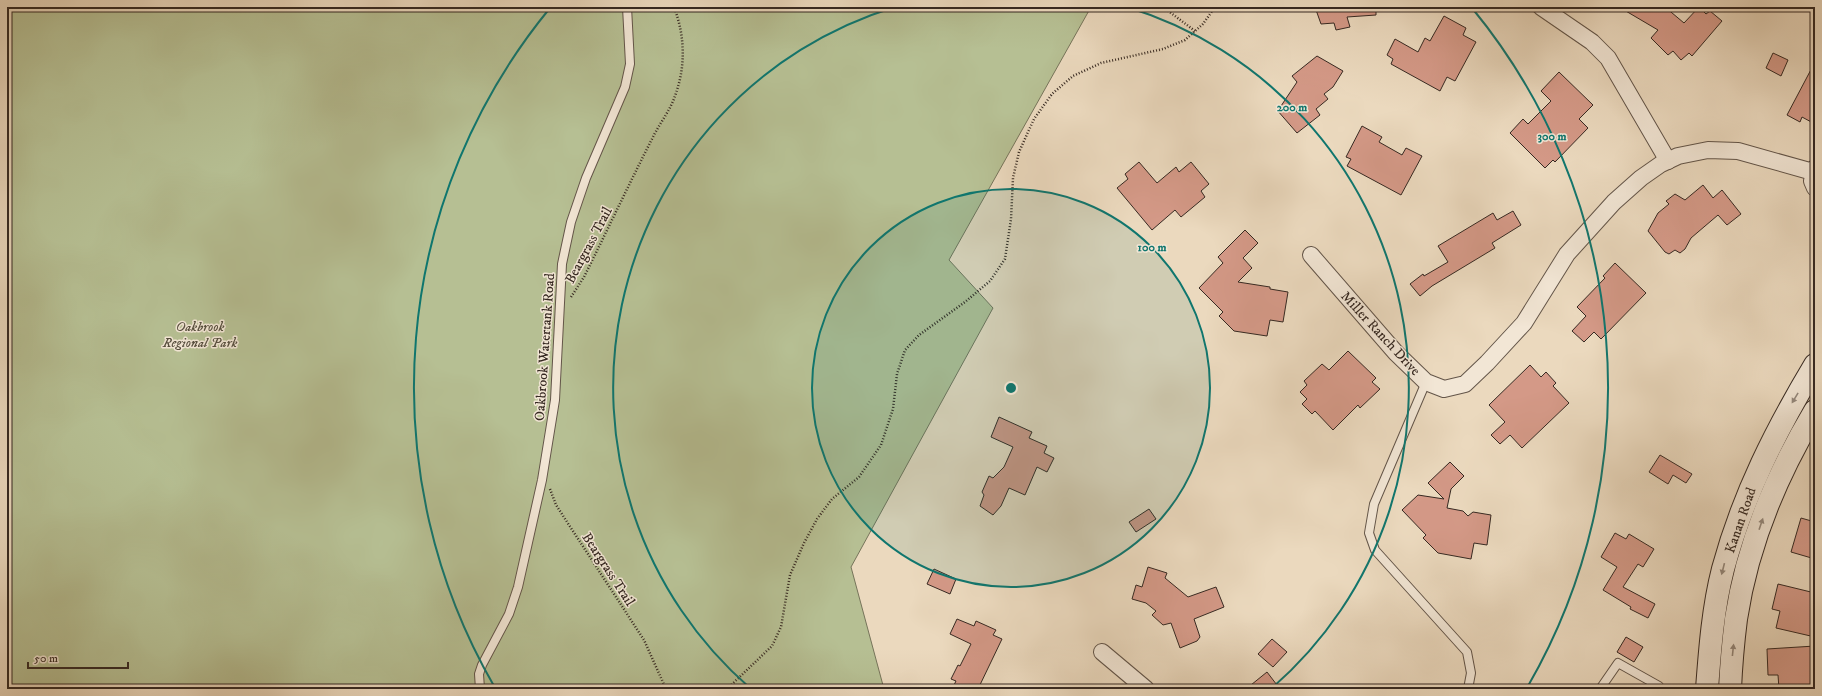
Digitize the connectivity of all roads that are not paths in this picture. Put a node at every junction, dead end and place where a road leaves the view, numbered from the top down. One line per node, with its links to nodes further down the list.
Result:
1 (627, 7): 12 (lane, Oakbrook Watertank Road)
2 (1541, 7): 3 (street)
3 (1668, 161): 4 (street, Miller Ranch Drive); 8 (street, Miller Ranch Drive)
4 (1814, 170): 5 (street, Miller Ranch Drive)
5 (1815, 188)
6 (1311, 255): 8 (street, Miller Ranch Drive)
7 (1815, 365): 16 (main road, Kanan Road, one-way to 16)
8 (1426, 382): 14 (lane)
9 (1815, 411): 17 (main road, Kanan Road, one-way to 9)
10 (1102, 652): 13 (street)
11 (1659, 686): 15 (lane)
12 (480, 689)
13 (1146, 689)
14 (1468, 689)
15 (1600, 689)
16 (1707, 689)
17 (1730, 689)

